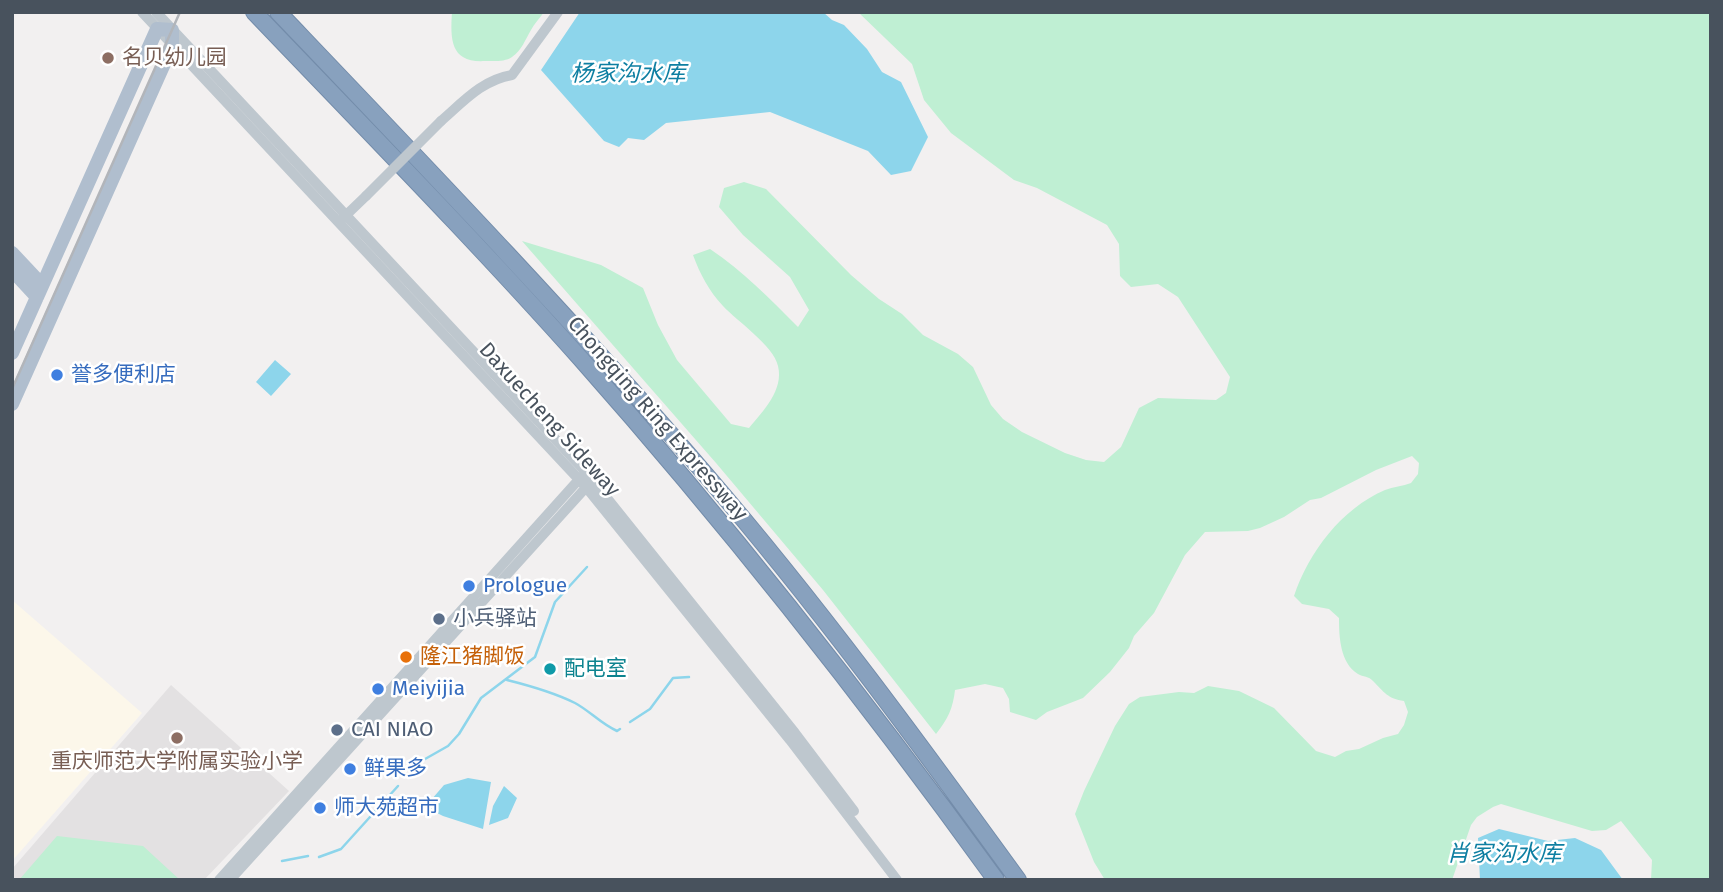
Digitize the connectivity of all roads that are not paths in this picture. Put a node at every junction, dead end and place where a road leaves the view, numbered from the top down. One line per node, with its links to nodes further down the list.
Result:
1 (142, 12): 6 (street, Daxuecheng Sideway)
2 (156, 12): 6 (street, Daxuecheng Sideway)
3 (254, 12): 19 (highway, Chongqing Ring Expressway)
4 (278, 12): 20 (highway, Chongqing Ring Expressway)
5 (558, 12): 8 (street, bridge)
6 (165, 29): 7 (main road); 8 (street, Daxuecheng Sideway); 11 (main road)
7 (172, 47): 8 (street, Daxuecheng Sideway); 13 (main road)
8 (342, 219): 14 (street, Daxuecheng Sideway)
9 (12, 253): 11 (main road)
10 (12, 271): 11 (main road)
11 (40, 291): 12 (main road)
12 (12, 354)
13 (12, 404)
14 (586, 479): 15 (street); 16 (street); 17 (street, Daxuecheng Sideway); 18 (street, Daxuecheng Sideway)
15 (219, 880)
16 (230, 880)
17 (897, 880)
18 (905, 880)
19 (996, 880)
20 (1018, 880)

